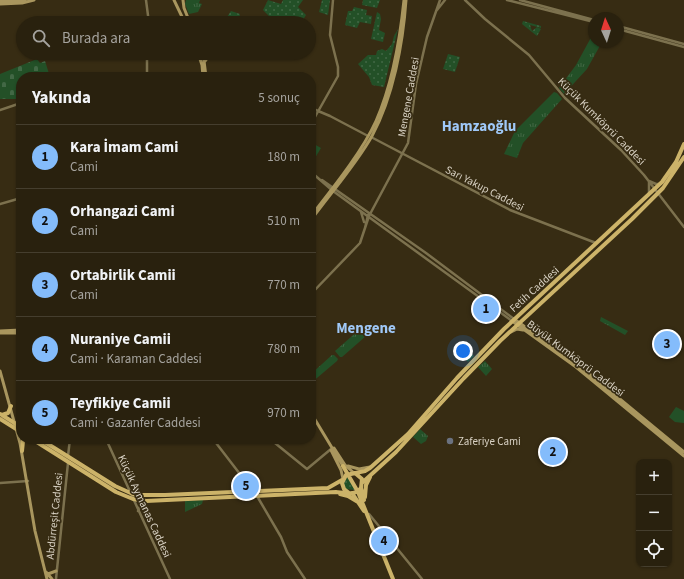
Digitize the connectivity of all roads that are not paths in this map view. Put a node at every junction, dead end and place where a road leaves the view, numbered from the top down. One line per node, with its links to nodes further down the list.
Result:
1 (25, 0): 13 (main road)
2 (34, 0): 13 (main road)
3 (146, 0): 15 (street)
4 (174, 0): 5 (main road); 16 (main road)
5 (182, 0): 17 (main road)
6 (333, 0): 30 (street)
7 (405, 0): 32 (main road)
8 (440, 0): 14 (street, Mengene Caddesi)
9 (445, 0): 14 (street, Mengene Caddesi)
10 (464, 0): 37 (street, Küçük Kumköprü Caddesi)
11 (508, 0): 19 (street)
12 (520, 0): 18 (street)
13 (0, 2)
14 (437, 10): 34 (street, Mengene Caddesi)
15 (148, 16)
16 (182, 16)
17 (187, 16)
18 (588, 19)
19 (588, 20)
20 (624, 29): 21 (street)
21 (684, 45)
22 (147, 60): 25 (street)
23 (201, 60): 26 (main road)
24 (205, 61): 27 (main road)
25 (147, 72)
26 (205, 72)
27 (206, 72)
28 (16, 105): 29 (street)
29 (0, 110)
30 (318, 111): 31 (street); 32 (street, Sarı Yakup Caddesi)
31 (316, 115)
32 (369, 136): 34 (street, Sarı Yakup Caddesi); 40 (main road)
33 (684, 144): 38 (main road, Fetih Caddesi)
34 (403, 152): 47 (street, Mengene Caddesi); 58 (street, Sarı Yakup Caddesi)
35 (684, 157): 39 (main road, Fetih Caddesi)
36 (316, 176): 40 (street, Büyük Kumköprü Caddesi)
37 (649, 181): 38 (street); 41 (street, Küçük Kumköprü Caddesi); 42 (street)
38 (662, 182): 41 (main road, Fetih Caddesi)
39 (663, 188): 41 (main road, Fetih Caddesi); 45 (street)
40 (333, 189): 49 (main road); 50 (street, Büyük Kumköprü Caddesi); 51 (street, Büyük Kumköprü Caddesi); 52 (main road)
41 (656, 191): 42 (main road, Fetih Caddesi); 44 (main road, Fetih Caddesi); 45 (street, Küçük Kumköprü Caddesi)
42 (645, 198): 58 (main road, Fetih Caddesi)
43 (16, 199): 46 (street)
44 (650, 199): 45 (street); 60 (main road, Fetih Caddesi)
45 (665, 201): 57 (street, Küçük Kumköprü Caddesi)
46 (0, 204)
47 (376, 204): 48 (street); 53 (street); 54 (street)
48 (372, 208): 51 (street); 53 (street)
49 (316, 210)
50 (360, 210): 53 (street, Büyük Kumköprü Caddesi); 56 (street)
51 (365, 210): 53 (street, Büyük Kumköprü Caddesi)
52 (316, 213)
53 (369, 215): 54 (street, Büyük Kumköprü Caddesi); 55 (street, Büyük Kumköprü Caddesi); 56 (street)
54 (376, 218): 62 (street, Büyük Kumköprü Caddesi)
55 (377, 221): 56 (street); 61 (street, Büyük Kumköprü Caddesi)
56 (366, 224): 59 (street)
57 (683, 225)
58 (597, 243): 62 (main road, Fetih Caddesi)
59 (316, 289)
60 (528, 314): 63 (main road, Fetih Caddesi); 65 (main road)
61 (507, 317): 62 (street, Büyük Kumköprü Caddesi); 64 (street)
62 (513, 320): 63 (main road, Büyük Kumköprü Caddesi); 64 (main road, Fetih Caddesi)
63 (518, 324): 65 (main road, Büyük Kumköprü Caddesi); 68 (main road, Fetih Caddesi)
64 (504, 329): 91 (main road, Fetih Caddesi)
65 (527, 330): 68 (main road); 86 (main road, Büyük Kumköprü Caddesi); 88 (main road, Büyük Kumköprü Caddesi)
66 (0, 332): 67 (main road)
67 (16, 332)
68 (508, 333): 92 (main road, Fetih Caddesi)
69 (0, 371): 70 (main road)
70 (11, 406): 71 (main road); 73 (main road)
71 (1, 416): 73 (main road); 74 (main road)
72 (316, 421): 75 (main road)
73 (15, 423)
74 (16, 427)
75 (326, 438): 84 (main road); 90 (main road)
76 (21, 444): 85 (main road)
77 (23, 444): 85 (main road)
78 (39, 444): 89 (main road)
79 (48, 444): 87 (main road)
80 (69, 444): 87 (street)
81 (108, 444): 105 (street, Küçük Aymanas Caddesi)
82 (217, 444): 102 (street)
83 (276, 444): 84 (street)
84 (331, 449): 96 (main road)
85 (22, 451): 97 (main road)
86 (684, 452)
87 (68, 456): 105 (main road)
88 (684, 456)
89 (68, 463): 107 (main road); 115 (street, Abdürreşit Caddesi)
90 (344, 465): 91 (main road); 94 (main road); 113 (main road)
91 (373, 465): 93 (main road, Fetih Caddesi)
92 (381, 465): 95 (main road, Fetih Caddesi); 108 (main road)
93 (365, 471): 94 (main road, Fetih Caddesi); 95 (main road)
94 (354, 473): 96 (main road); 98 (main road)
95 (370, 474): 98 (main road, Fetih Caddesi)
96 (342, 480): 100 (main road); 104 (main road)
97 (28, 481): 99 (street); 114 (main road)
98 (363, 482): 101 (main road)
99 (0, 483)
100 (334, 486): 102 (main road); 103 (main road)
101 (362, 488): 104 (main road); 108 (main road)
102 (253, 492): 105 (main road)
103 (334, 492): 104 (main road); 106 (main road); 110 (main road)
104 (350, 493): 110 (main road)
105 (130, 494): 107 (street, Küçük Aymanas Caddesi)
106 (257, 496): 109 (main road); 120 (street)
107 (133, 499): 109 (main road); 111 (street, Küçük Aymanas Caddesi)
108 (364, 500): 112 (main road)
109 (148, 501): 111 (street)
110 (360, 504): 113 (main road)
111 (138, 511): 119 (street, Küçük Aymanas Caddesi)
112 (369, 514): 113 (main road); 122 (street)
113 (374, 531): 121 (main road)
114 (44, 568): 116 (main road); 117 (main road)
115 (56, 571): 116 (main road); 117 (street, Abdürreşit Caddesi); 118 (street, Abdürreşit Caddesi)
116 (48, 574): 117 (main road)
117 (50, 579)
118 (56, 579)
119 (170, 579)
120 (305, 579)
121 (393, 579)
122 (422, 579)

